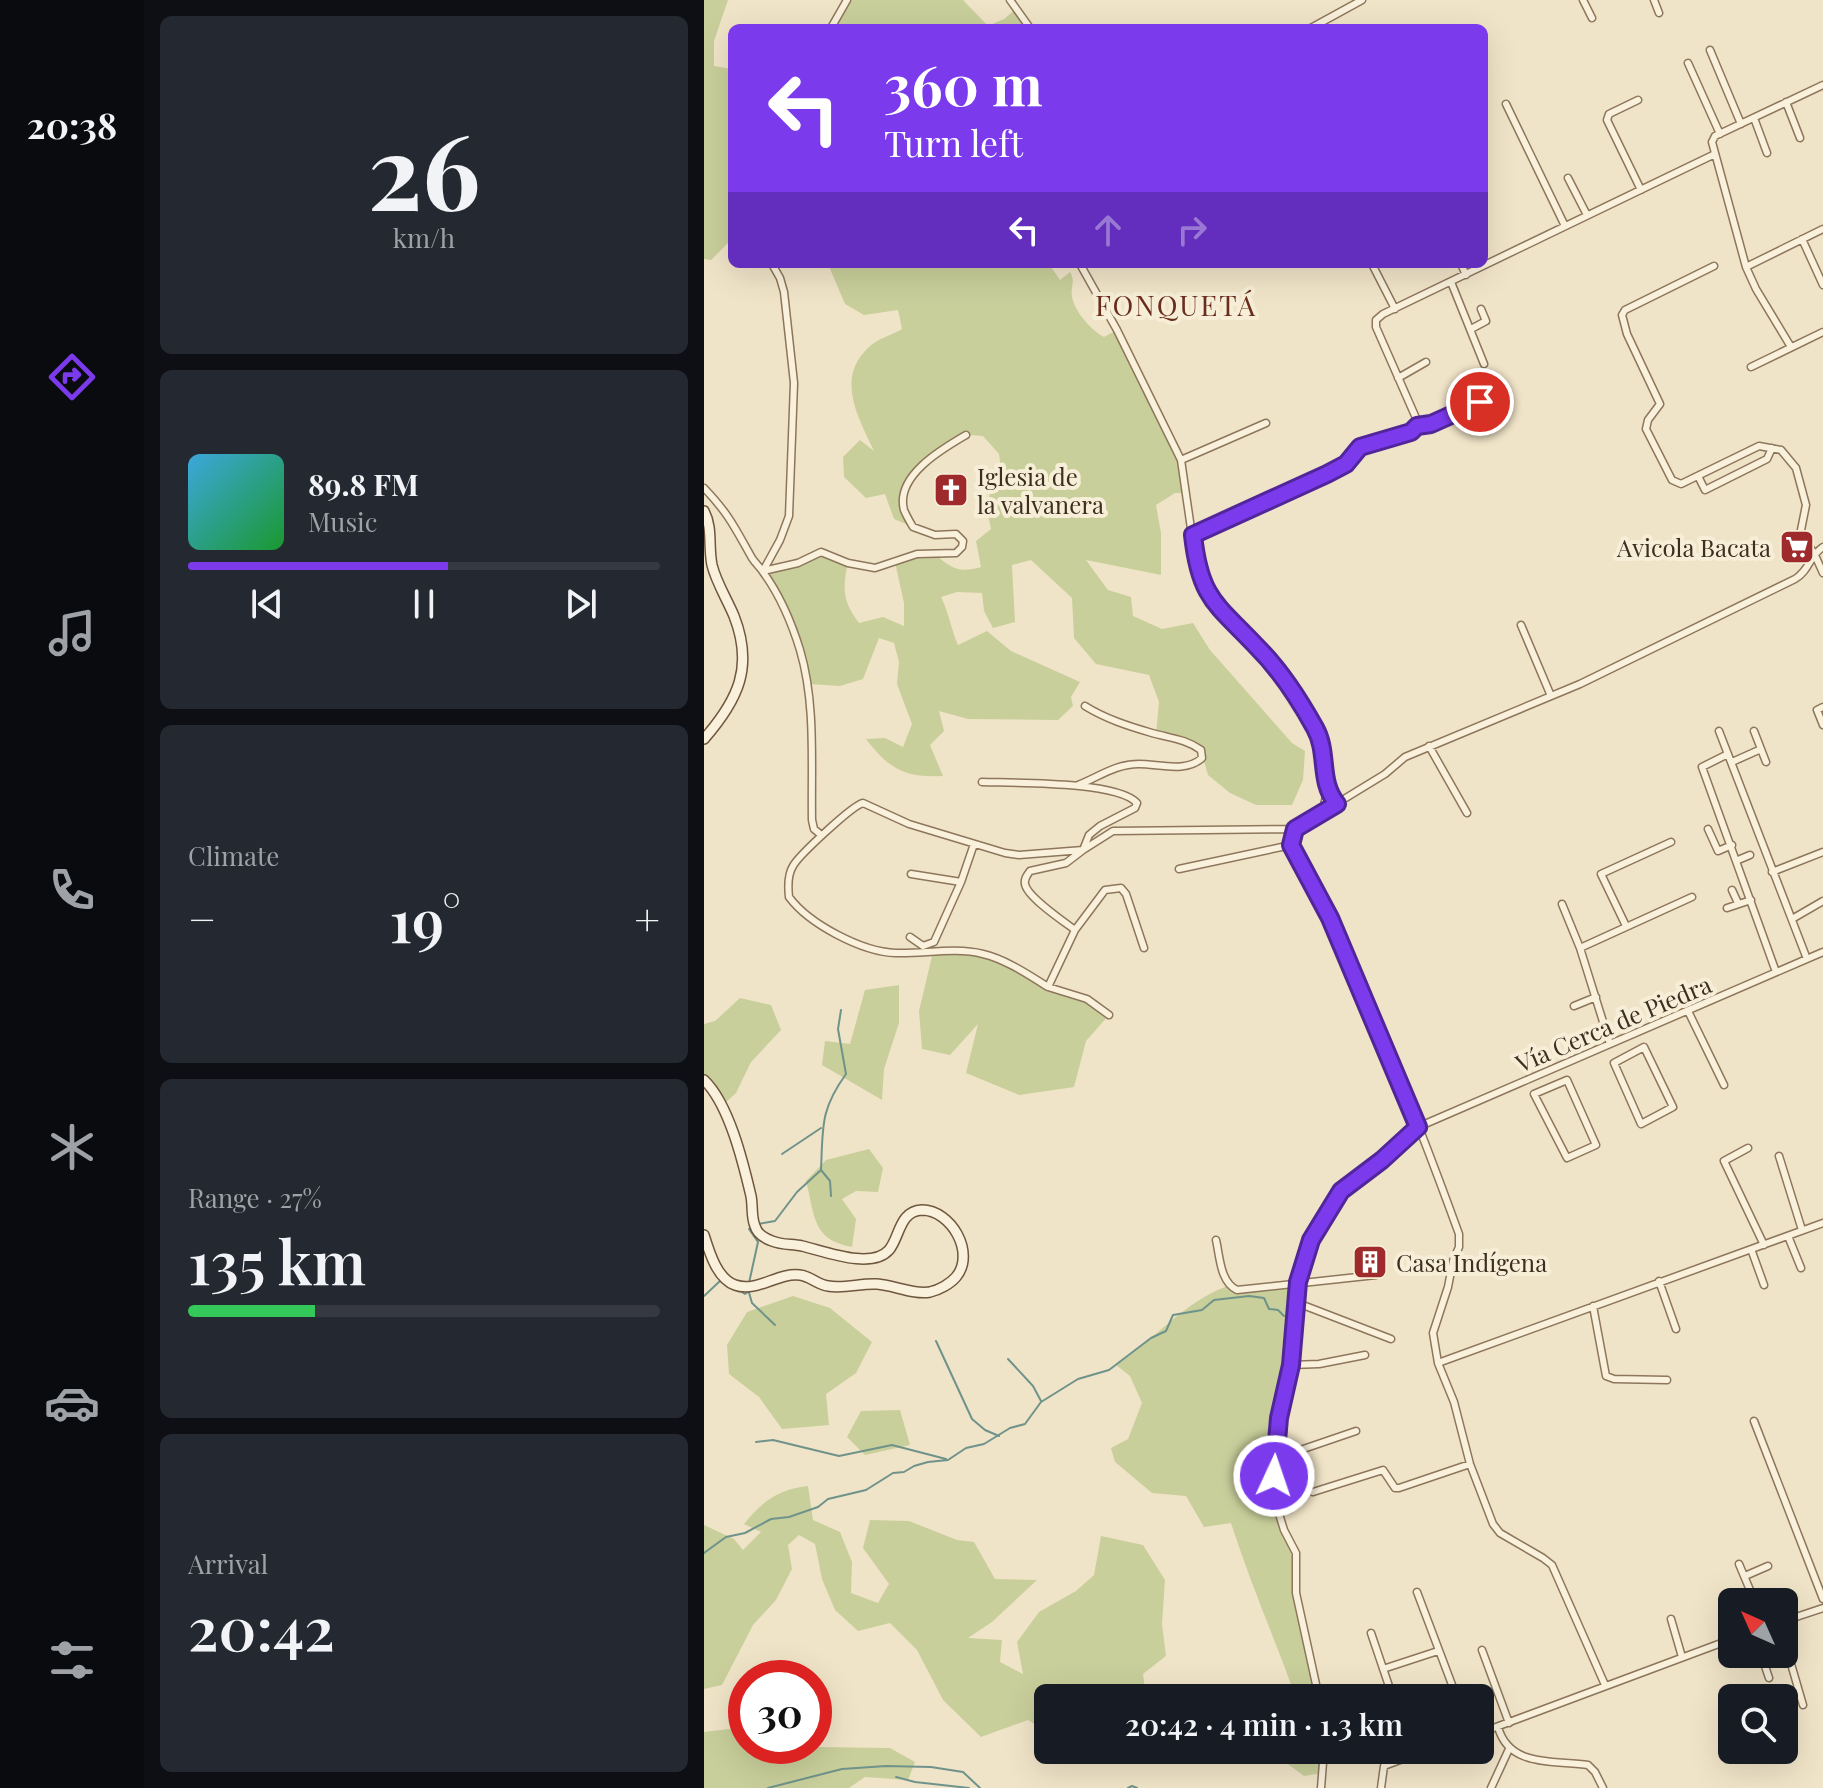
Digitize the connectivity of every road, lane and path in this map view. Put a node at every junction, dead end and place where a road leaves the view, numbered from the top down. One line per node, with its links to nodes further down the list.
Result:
1 (847, 0): 8 (street)
2 (1010, 0): 9 (street)
3 (1362, 0): 10 (street)
4 (1583, 0): 7 (street)
5 (1654, 0): 6 (street)
6 (1659, 13)
7 (1592, 18)
8 (833, 24)
9 (1027, 24)
10 (1318, 24)
11 (1710, 50): 18 (street)
12 (1688, 63): 19 (street)
13 (1823, 85): 15 (street)
14 (1638, 100): 24 (street)
15 (1786, 102): 17 (street); 20 (street)
16 (1506, 104): 26 (street)
17 (1754, 118): 18 (street); 21 (street)
18 (1741, 124): 19 (street)
19 (1720, 134): 22 (street)
20 (1800, 138)
21 (1767, 153)
22 (1715, 154): 24 (street); 31 (street)
23 (1568, 178): 25 (street)
24 (1638, 190): 25 (street)
25 (1587, 215): 26 (street)
26 (1565, 226): 29 (street)
27 (1823, 229): 28 (street)
28 (1802, 239): 31 (street); 39 (street)
29 (1488, 264)
30 (1714, 266): 55 (street)
31 (1746, 267): 44 (street)
32 (774, 268): 61 (street)
33 (1082, 268): 54 (street)
34 (1374, 268): 40 (street)
35 (1463, 268): 37 (street)
36 (1479, 268): 37 (street)
37 (1466, 275): 38 (street)
38 (1451, 282): 40 (street); 42 (street)
39 (1823, 285)
40 (1395, 309): 48 (street)
41 (1481, 309): 42 (street)
42 (1471, 329): 46 (street)
43 (1823, 332): 44 (street)
44 (1791, 347): 47 (street)
45 (1426, 362): 48 (street)
46 (1484, 364)
47 (1751, 367)
48 (1398, 378): 51 (street)
49 (1480, 402): 51 (street)
50 (1266, 423): 54 (street)
51 (1417, 426): 58 (street)
52 (966, 435): 61 (street)
53 (1772, 448): 55 (street); 55 (street); 60 (street)
54 (1181, 460): 58 (street)
55 (1698, 476)
56 (704, 488): 61 (street)
57 (704, 511): 70 (street)
58 (1193, 535): 78 (street)
59 (1823, 547): 60 (street)
60 (1814, 553): 62 (street); 64 (street)
61 (763, 571): 84 (street)
62 (1823, 573)
63 (1521, 625): 64 (street)
64 (1551, 696): 71 (street)
65 (1085, 706): 77 (street)
66 (1823, 707): 67 (street)
67 (1823, 725)
68 (1719, 731): 73 (street)
69 (1754, 731): 72 (street)
70 (704, 739)
71 (1429, 746): 79 (street); 81 (street)
72 (1761, 749): 74 (street); 75 (street)
73 (1728, 754): 74 (street); 88 (street)
74 (1732, 762): 94 (street)
75 (1766, 762)
76 (982, 782): 77 (street)
77 (1073, 787): 89 (street)
78 (1327, 791): 79 (street); 80 (street)
79 (1337, 804): 80 (street)
80 (1323, 811): 82 (street)
81 (1467, 813)
82 (1295, 829): 87 (street); 89 (street)
83 (1708, 829): 88 (street)
84 (820, 834): 86 (street); 113 (street)
85 (1671, 842): 105 (street)
86 (974, 844): 89 (street); 96 (street)
87 (1291, 845): 93 (street); 125 (street)
88 (1732, 845): 92 (street)
89 (1083, 850): 106 (street)
90 (1823, 852): 94 (street)
91 (1750, 855): 92 (street)
92 (1738, 860): 99 (street)
93 (1179, 869)
94 (1772, 872): 104 (street)
95 (911, 874): 96 (street)
96 (961, 882): 107 (street)
97 (1732, 890): 101 (street)
98 (1692, 897): 105 (street)
99 (1751, 900): 101 (street); 112 (street)
100 (1823, 901): 104 (street)
101 (1738, 903): 103 (street)
102 (1562, 904): 109 (street)
103 (1727, 908)
104 (1792, 919): 111 (street)
105 (1626, 926): 109 (street)
106 (1075, 930): 108 (street); 113 (street)
107 (910, 937)
108 (1144, 948)
109 (1580, 948): 114 (street)
110 (1823, 952): 111 (street, Vía Cerca de Piedra)
111 (1807, 959): 112 (street, Vía Cerca de Piedra)
112 (1776, 972): 116 (street, Vía Cerca de Piedra)
113 (1048, 987): 117 (street)
114 (1596, 997): 115 (street); 119 (street)
115 (1574, 1006)
116 (1688, 1011): 118 (street, Vía Cerca de Piedra); 123 (street)
117 (1109, 1015)
118 (1629, 1036): 119 (street, Vía Cerca de Piedra); 120 (street)
119 (1610, 1044): 121 (street, Vía Cerca de Piedra)
120 (1636, 1050): 120 (street)
121 (1543, 1073): 124 (street); 125 (street, Vía Cerca de Piedra)
122 (704, 1080): 130 (street)
123 (1724, 1085)
124 (1550, 1087): 124 (street)
125 (1418, 1127): 138 (street, Vía Cerca de Piedra); 145 (street)
126 (1748, 1148): 133 (street)
127 (1779, 1156): 129 (street)
128 (1823, 1223): 129 (street)
129 (1802, 1230): 131 (street)
130 (704, 1235)
131 (1788, 1236): 133 (street); 135 (street)
132 (1216, 1240): 138 (street)
133 (1764, 1245): 134 (street)
134 (1751, 1249): 137 (street); 139 (street)
135 (1801, 1268)
136 (1376, 1275): 138 (street)
137 (1659, 1281): 141 (street); 142 (street)
138 (1298, 1282): 140 (street, Vía Cerca de Piedra)
139 (1764, 1285)
140 (1295, 1302): 143 (street); 146 (street, Vía Cerca de Piedra)
141 (1593, 1306): 145 (street); 147 (street)
142 (1676, 1329)
143 (1391, 1339)
144 (1365, 1355): 146 (street)
145 (1438, 1363): 151 (street)
146 (1291, 1365): 150 (street, Vía Cerca de Piedra)
147 (1667, 1380)
148 (1754, 1421): 158 (street)
149 (1356, 1431): 150 (street)
150 (1274, 1459): 171 (street, Vía Cerca de Piedra)
151 (1470, 1464): 152 (street); 174 (street)
152 (1313, 1492)
153 (1739, 1564): 155 (street)
154 (1768, 1566): 155 (street)
155 (1745, 1576): 156 (street)
156 (1750, 1588)
157 (1417, 1592): 165 (street)
158 (1823, 1599)
159 (1823, 1608): 160 (street)
160 (1798, 1616)
161 (1671, 1619): 166 (street)
162 (1371, 1633): 169 (street)
163 (1718, 1644): 166 (street)
164 (1482, 1650): 176 (street)
165 (1438, 1651): 169 (street); 173 (street)
166 (1682, 1657): 174 (street)
167 (1766, 1668): 170 (street)
168 (1792, 1668): 175 (street)
169 (1383, 1669): 172 (street)
170 (1769, 1678)
171 (1316, 1684)
172 (1388, 1684)
173 (1451, 1684)
174 (1605, 1685): 176 (street)
175 (1803, 1705)
176 (1509, 1723): 177 (street)
177 (1498, 1727): 178 (street); 179 (street)
178 (1494, 1728)
179 (1509, 1749): 184 (street); 185 (street)
180 (1323, 1764): 182 (street)
181 (1388, 1764): 183 (street)
182 (1321, 1788)
183 (1381, 1788)
184 (1491, 1788)
185 (1603, 1788)

